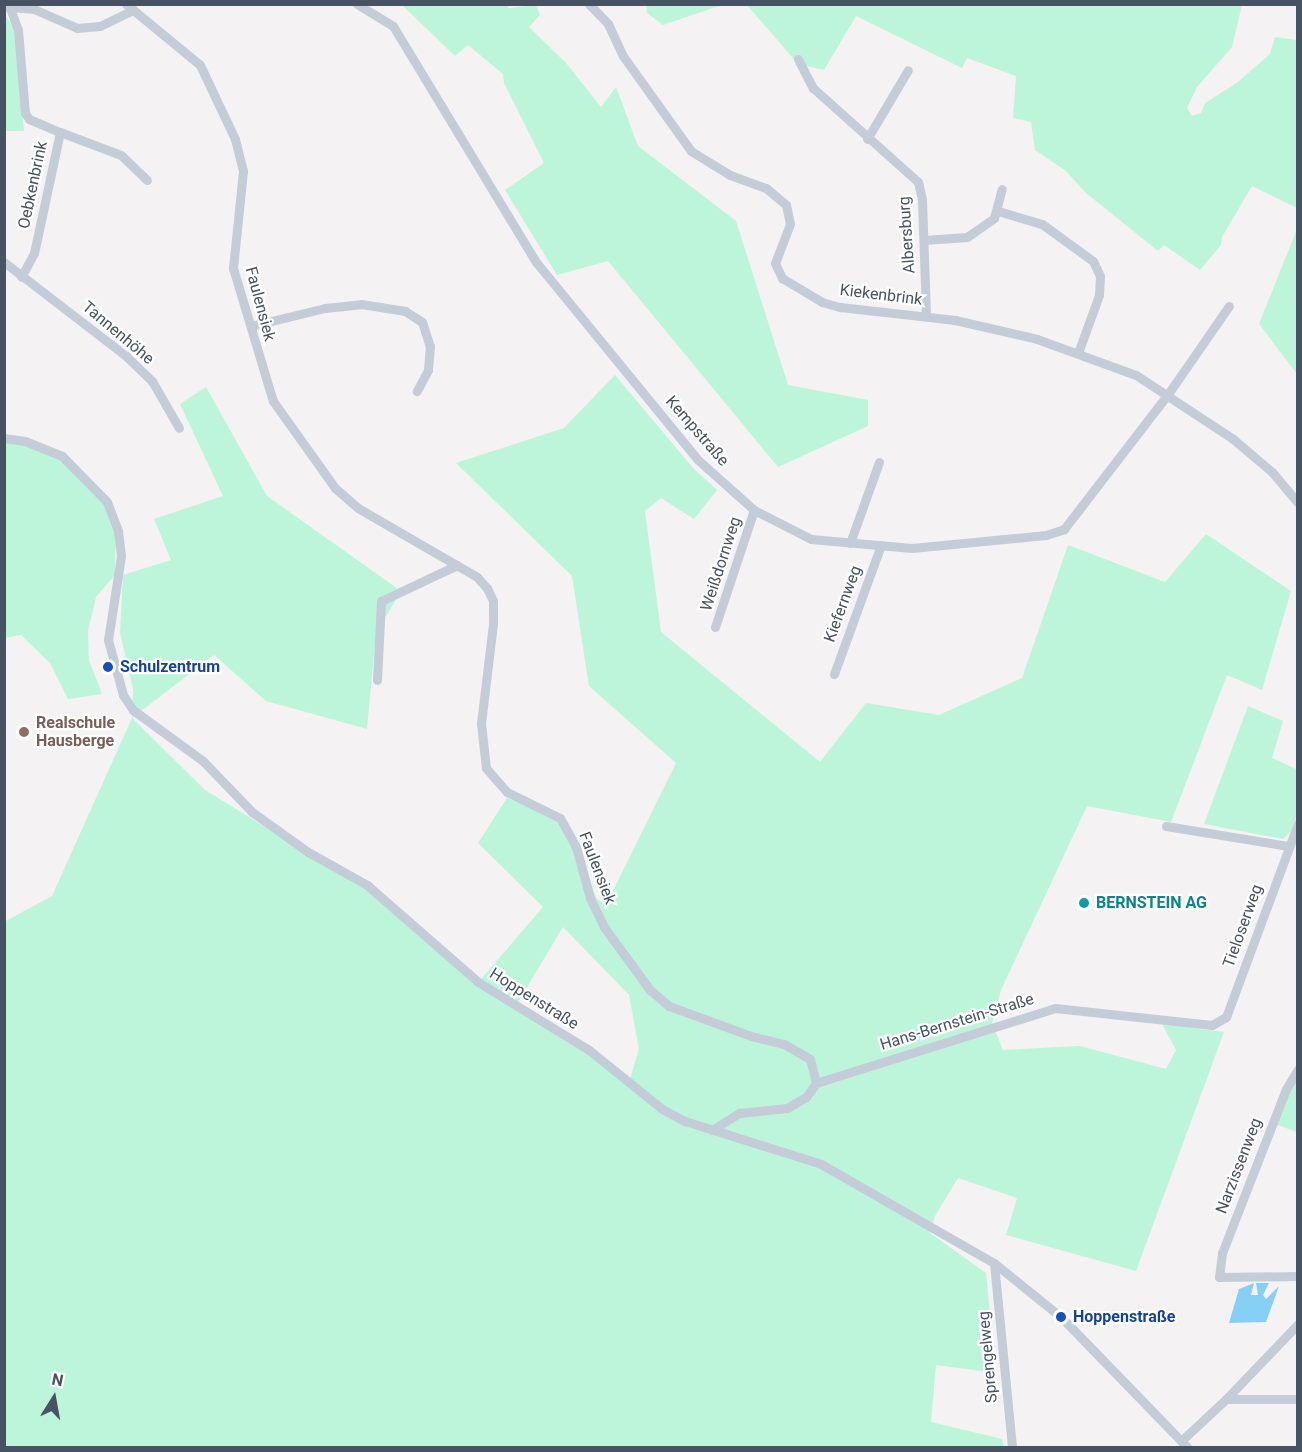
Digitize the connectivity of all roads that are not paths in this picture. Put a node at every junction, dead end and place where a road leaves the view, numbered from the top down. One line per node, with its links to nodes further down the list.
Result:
1 (357, 4): 25 (street, Kempstraße)
2 (589, 4): 16 (street, Kiekenbrink)
3 (7, 7): 4 (street); 7 (street, Oebkenbrink)
4 (129, 7): 17 (street, Faulensiek)
5 (798, 58): 8 (street, Albersburg)
6 (908, 70): 8 (street)
7 (60, 132): 9 (street, Oebkenbrink); 14 (street, Oebkenbrink)
8 (867, 139): 12 (street, Albersburg)
9 (147, 180)
10 (1002, 189): 11 (street)
11 (998, 211): 12 (street); 18 (street)
12 (924, 240): 16 (street, Albersburg)
13 (4, 262): 14 (street, Tannenhöhe)
14 (21, 277): 21 (street, Tannenhöhe)
15 (1229, 306): 20 (street, Kempstraße)
16 (926, 316): 18 (street, Kiekenbrink)
17 (250, 326): 19 (street); 28 (street, Faulensiek)
18 (1078, 353): 20 (street, Kiekenbrink)
19 (417, 391)
20 (1168, 394): 24 (street, Kiekenbrink); 27 (street, Kempstraße)
21 (179, 428)
22 (4, 438): 38 (street, Hoppenstraße)
23 (879, 462): 26 (street)
24 (1298, 503)
25 (754, 510): 26 (street, Kempstraße); 29 (street, Weißdornweg)
26 (850, 543): 27 (street, Kempstraße)
27 (881, 545): 30 (street, Kiefernweg)
28 (457, 565): 31 (street); 37 (street, Faulensiek)
29 (715, 627)
30 (834, 674)
31 (377, 680)
32 (1298, 823): 34 (street, Tieloserweg)
33 (1166, 826): 34 (street)
34 (1288, 846): 35 (street, Tieloserweg)
35 (1226, 1017): 37 (street, Hans-Bernstein-Straße)
36 (1298, 1069): 40 (street, Narzissenweg)
37 (816, 1083): 38 (street, Hans-Bernstein-Straße)
38 (712, 1130): 39 (street, Hoppenstraße)
39 (994, 1263): 44 (street, Hoppenstraße); 45 (street, Sprengelweg)
40 (1298, 1276)
41 (1297, 1326): 42 (street)
42 (1226, 1399): 43 (street); 44 (street)
43 (1298, 1399)
44 (1185, 1444)
45 (1012, 1448)

